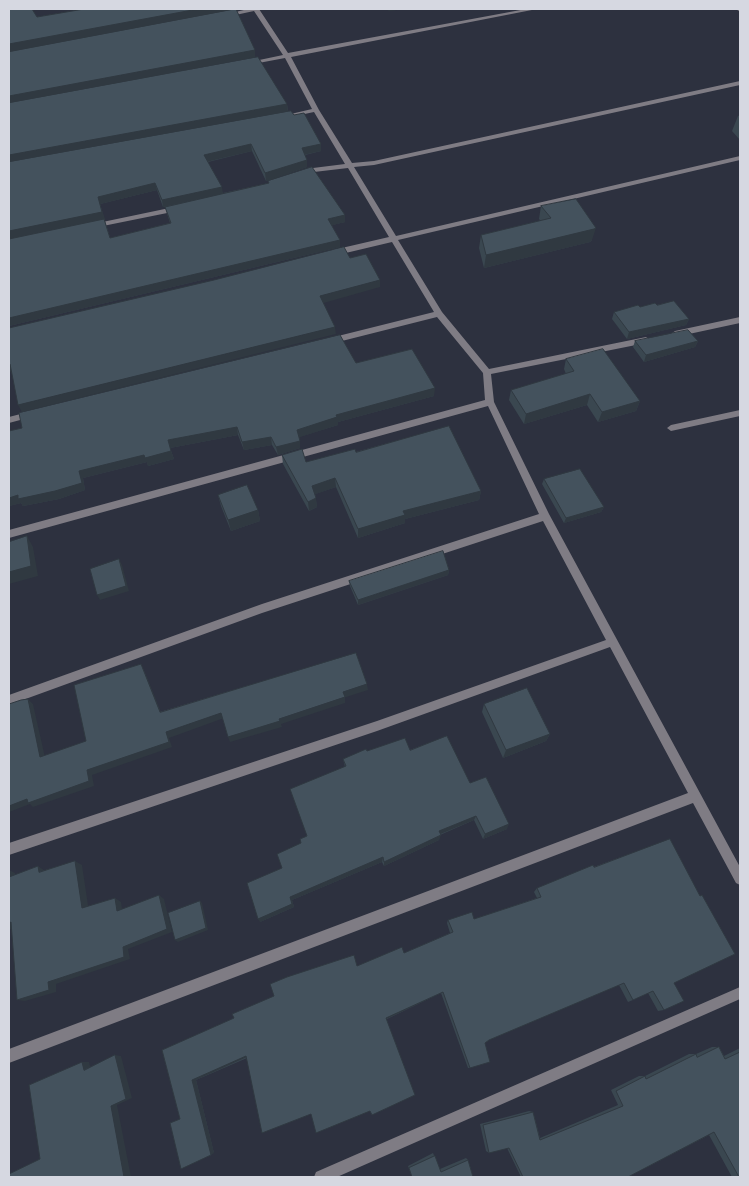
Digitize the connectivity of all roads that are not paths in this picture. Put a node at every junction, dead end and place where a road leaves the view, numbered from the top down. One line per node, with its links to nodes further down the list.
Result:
1 (256, 9): 3 (street); 4 (street)
2 (534, 9): 4 (street)
3 (218, 16)
4 (287, 56): 5 (street); 7 (street)
5 (239, 65)
6 (740, 83): 10 (street)
7 (316, 110): 8 (street); 10 (street)
8 (269, 119)
9 (740, 158): 14 (street)
10 (350, 166): 11 (street); 14 (street)
11 (295, 176)
12 (186, 206): 13 (street)
13 (85, 227)
14 (393, 238): 15 (street); 16 (street)
15 (327, 254)
16 (439, 314): 20 (street); 21 (street)
17 (740, 320): 18 (street)
18 (665, 336)
19 (656, 338): 21 (street)
20 (324, 342)
21 (487, 372): 22 (street)
22 (490, 402): 27 (street); 28 (street)
23 (37, 413): 25 (street)
24 (740, 413): 26 (street)
25 (9, 420)
26 (671, 428)
27 (545, 516): 29 (street); 30 (street)
28 (9, 534)
29 (612, 642): 31 (street); 32 (street)
30 (9, 700)
31 (696, 796): 33 (street); 35 (street)
32 (9, 849)
33 (740, 879)
34 (740, 993): 36 (street)
35 (9, 1056)
36 (321, 1177)

